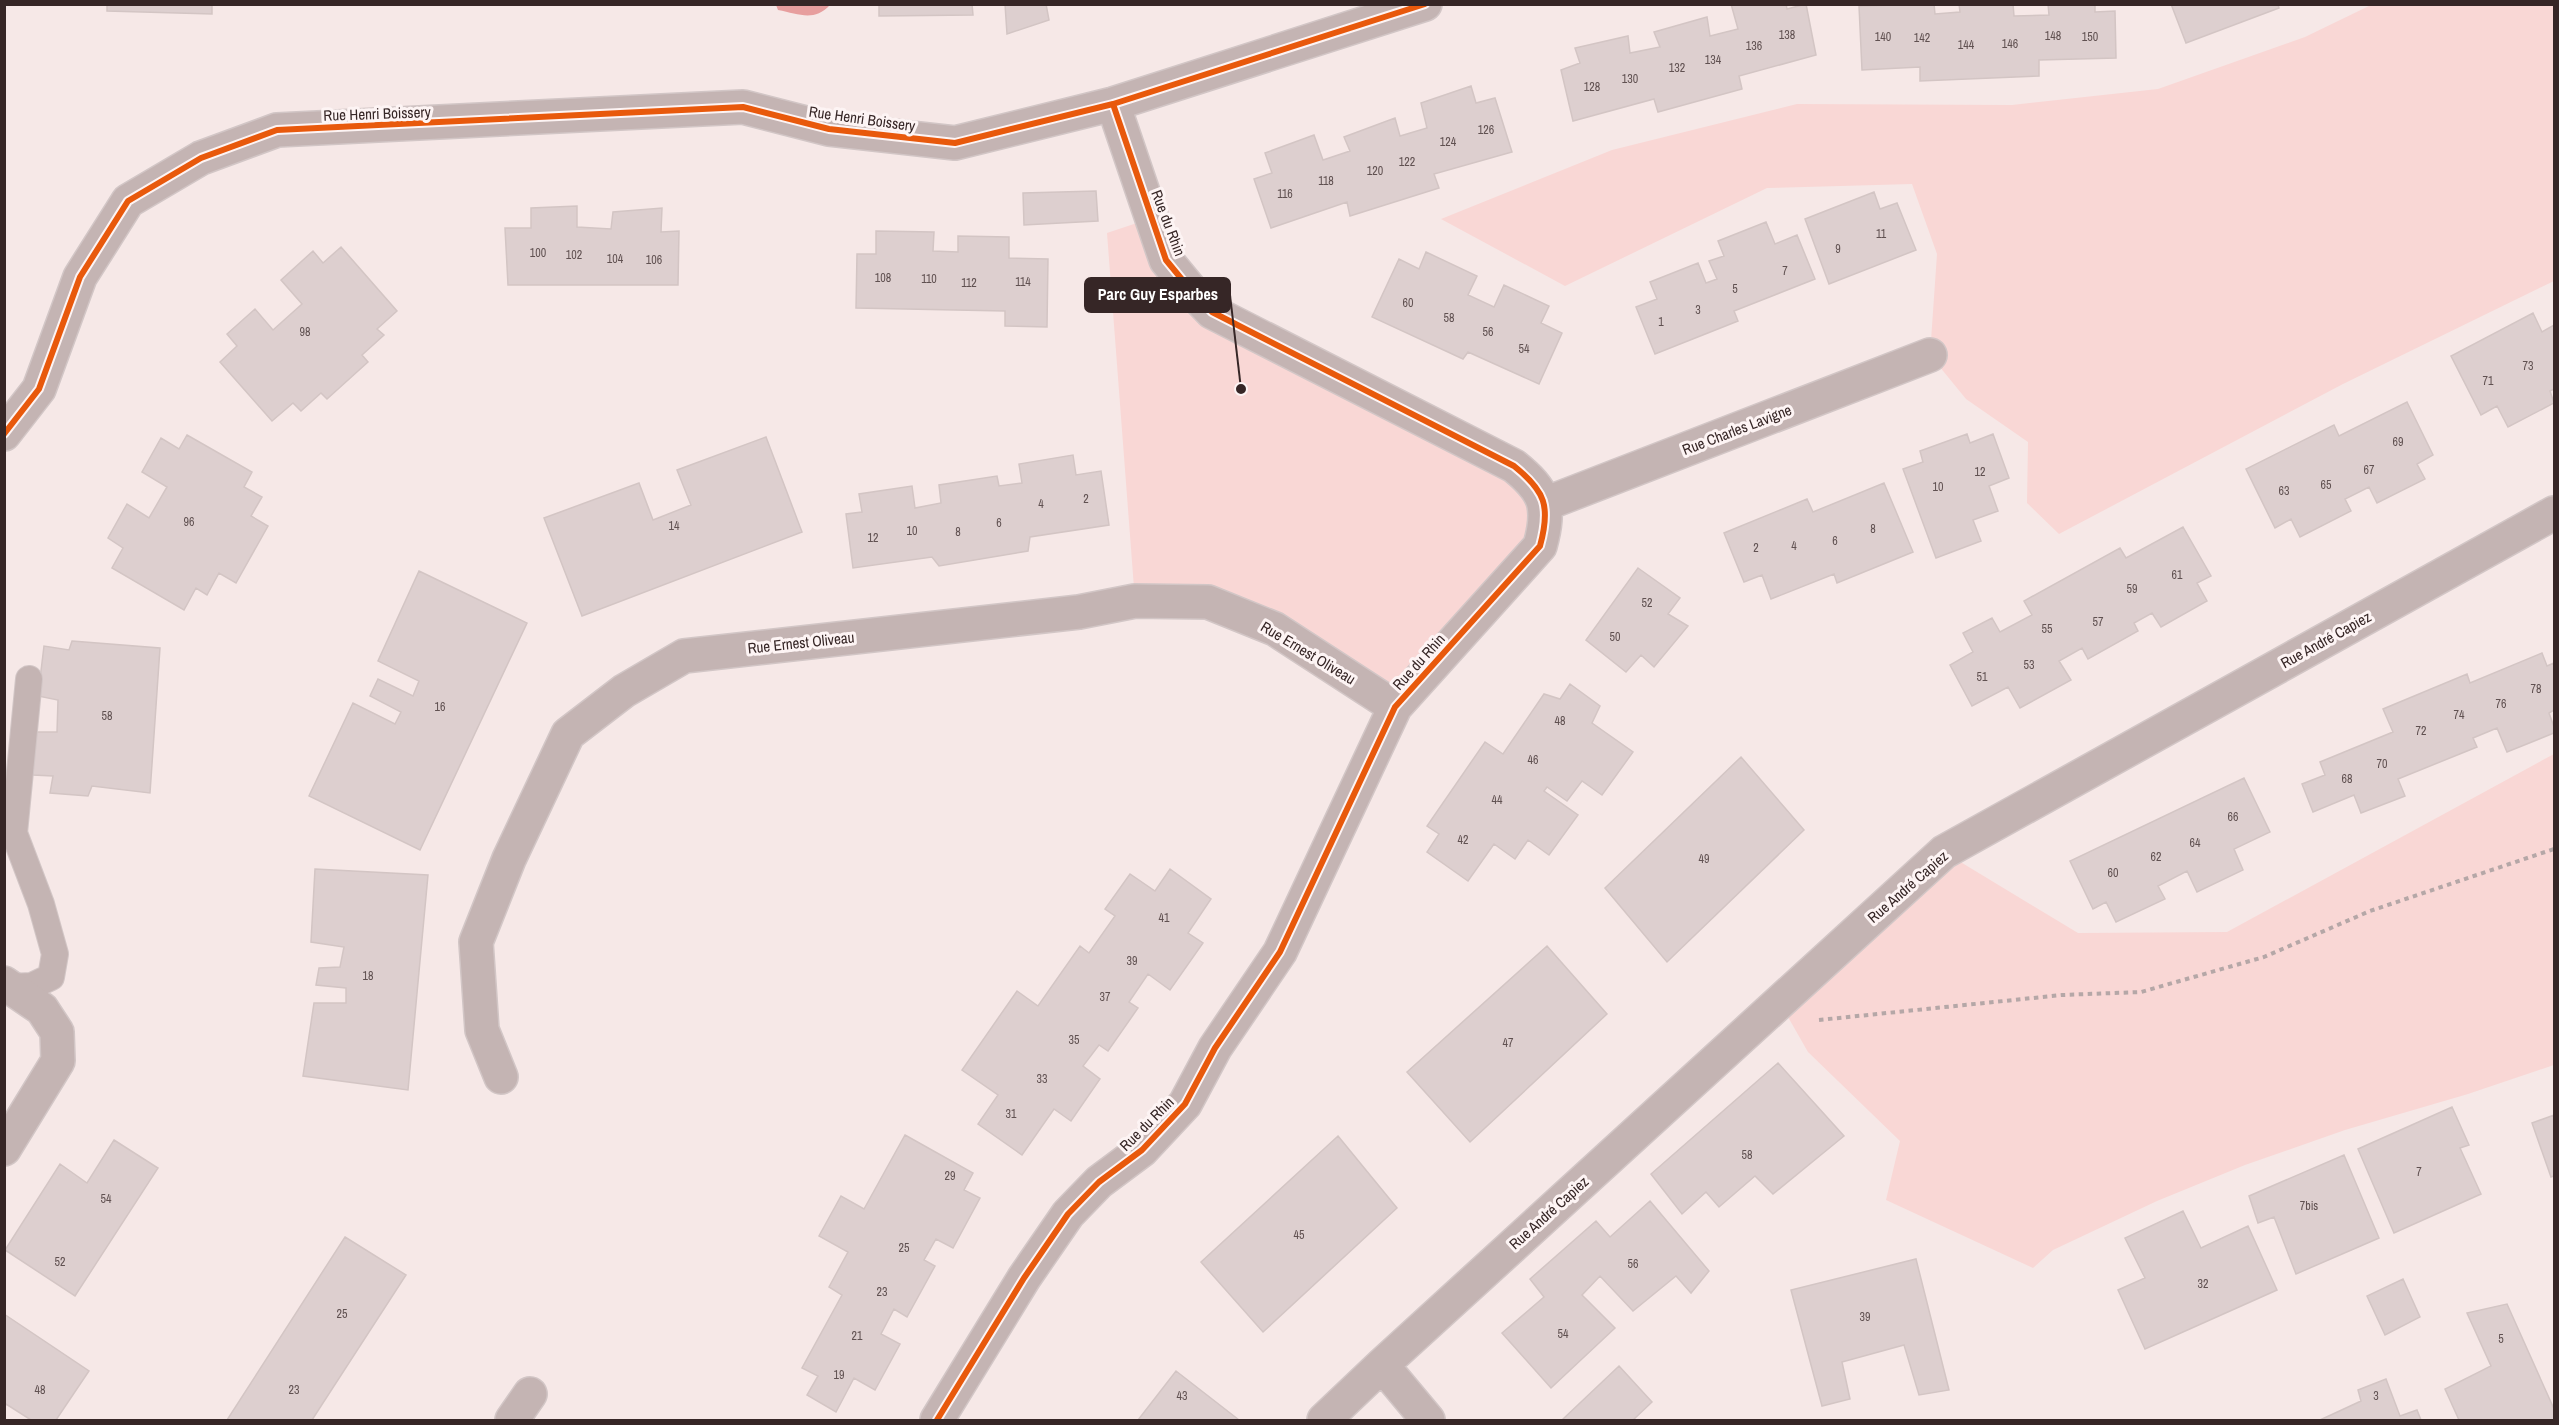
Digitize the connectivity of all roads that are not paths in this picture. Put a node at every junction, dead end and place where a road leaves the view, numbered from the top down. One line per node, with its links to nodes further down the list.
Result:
1 (1425, 4): 2 (street, Rue Henri Boissery)
2 (1113, 104): 4 (street, Rue Henri Boissery); 5 (street, Rue du Rhin)
3 (1930, 355): 5 (street, Rue Charles Lavigne)
4 (4, 434)
5 (1545, 504): 8 (street, Rue du Rhin)
6 (2554, 513): 12 (street, Rue André Capiez)
7 (29, 679): 9 (lane)
8 (1395, 707): 10 (street, Rue Ernest Oliveau); 15 (street, Rue du Rhin)
9 (7, 985): 11 (street)
10 (501, 1077)
11 (4, 1149)
12 (1382, 1365): 16 (street, Rue André Capiez); 17 (street)
13 (530, 1394): 14 (street)
14 (512, 1420)
15 (937, 1420)
16 (1324, 1420)
17 (1428, 1420)

